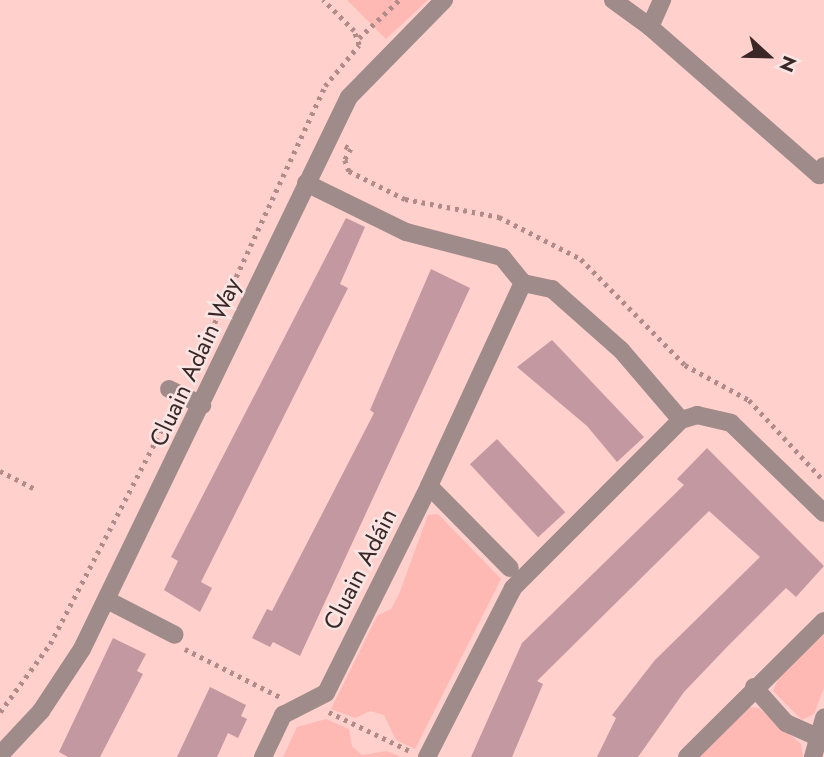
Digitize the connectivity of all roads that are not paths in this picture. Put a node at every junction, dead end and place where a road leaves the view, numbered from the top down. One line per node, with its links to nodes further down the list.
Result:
1 (444, 0): 6 (street, Cluain Adain Way)
2 (613, 0): 4 (street)
3 (662, 0): 4 (street)
4 (650, 27): 5 (street)
5 (823, 174)
6 (306, 183): 7 (street); 9 (street, Cluain Adain Way)
7 (523, 284): 10 (street); 11 (street, Cluain Adáin)
8 (175, 392): 9 (street)
9 (202, 405): 14 (street, Cluain Adain Way)
10 (681, 420): 12 (street); 22 (street)
11 (429, 486): 13 (street); 21 (street, Cluain Adáin)
12 (824, 513)
13 (510, 568)
14 (107, 600): 16 (street); 20 (street, Cluain Adain Way)
15 (824, 621): 17 (street)
16 (175, 635)
17 (754, 687): 19 (street); 23 (street)
18 (824, 718): 19 (street)
19 (818, 737): 24 (street)
20 (0, 755)
21 (263, 757)
22 (425, 757)
23 (687, 757)
24 (813, 757)

